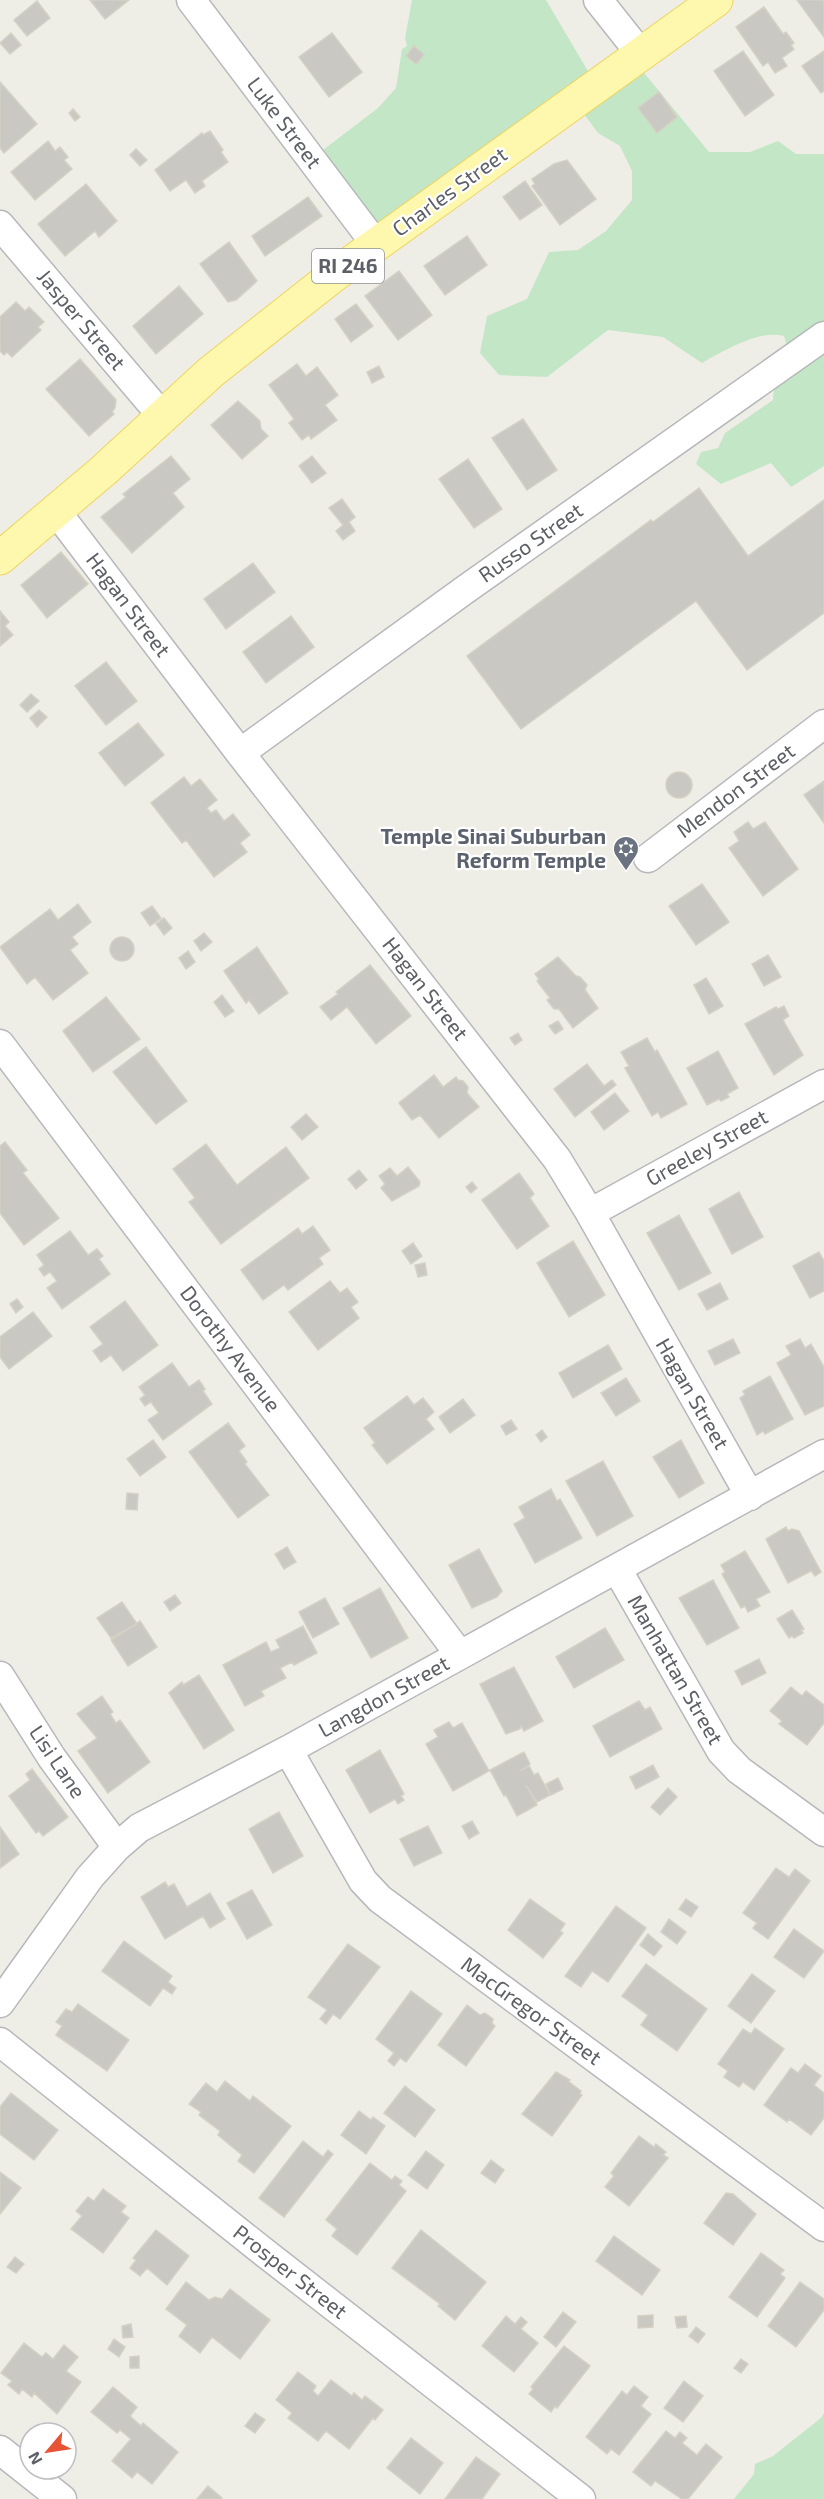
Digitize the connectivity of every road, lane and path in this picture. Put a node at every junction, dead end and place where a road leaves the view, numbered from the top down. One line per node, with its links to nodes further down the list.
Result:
1 (191, 0): 6 (street, Luke Street)
2 (598, 0): 4 (street)
3 (716, 0): 4 (main road, Charles Street / RI 246)
4 (640, 53): 6 (main road, Charles Street / RI 246)
5 (0, 225): 8 (street, Jasper Street)
6 (377, 246): 8 (main road, Charles Street / RI 246)
7 (824, 336): 12 (street, Russo Street)
8 (162, 416): 9 (main road, Charles Street / RI 246)
9 (56, 511): 10 (main road, Charles Street / RI 246); 12 (street, Hagan Street)
10 (0, 558)
11 (824, 724): 13 (street, Mendon Street)
12 (240, 753): 16 (street, Hagan Street)
13 (648, 858)
14 (0, 1044): 20 (street, Dorothy Avenue)
15 (824, 1084): 16 (street, Greeley Street)
16 (590, 1212): 18 (street, Hagan Street)
17 (824, 1454): 18 (street, Langdon Street)
18 (750, 1496): 19 (street, Langdon Street)
19 (616, 1569): 20 (street, Langdon Street); 23 (street, Manhattan Street)
20 (460, 1655): 22 (street, Langdon Street)
21 (0, 1676): 24 (street, Lisi Lane)
22 (288, 1750): 24 (street, Langdon Street); 27 (street, MacGregor Street)
23 (824, 1832)
24 (117, 1846): 25 (street, Langdon Street)
25 (0, 2003)
26 (0, 2042): 30 (street, Prosper Street)
27 (824, 2227)
28 (0, 2450): 29 (street)
29 (62, 2499)
30 (581, 2499)

